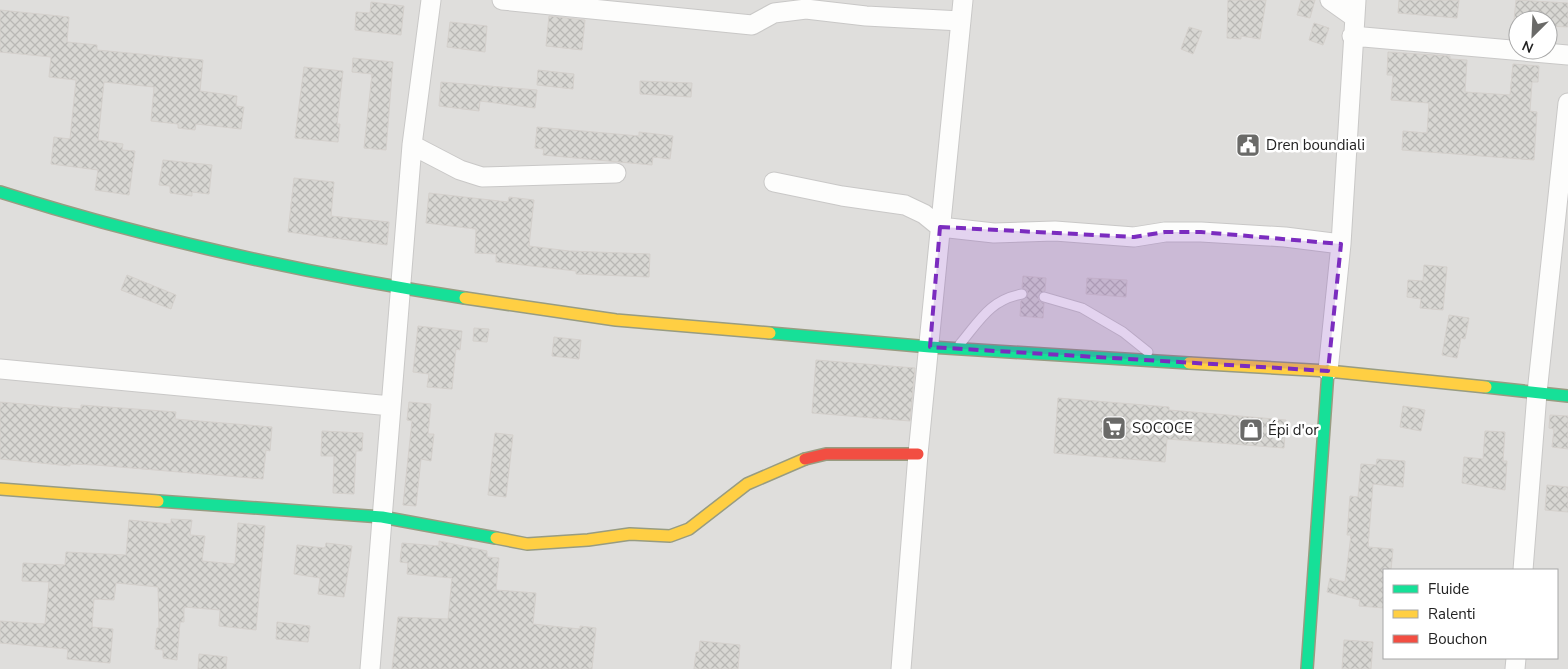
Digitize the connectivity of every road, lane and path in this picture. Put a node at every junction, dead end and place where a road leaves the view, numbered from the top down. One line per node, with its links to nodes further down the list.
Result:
1 (431, 0): 10 (street)
2 (502, 0): 5 (street)
3 (963, 0): 7 (street)
4 (1330, 0): 6 (street)
5 (618, 5): 7 (street)
6 (1354, 18): 8 (street); 15 (street)
7 (961, 21): 14 (street)
8 (1568, 55)
9 (1568, 103): 24 (street)
10 (412, 146): 11 (street); 16 (street)
11 (616, 173)
12 (774, 182): 14 (street)
13 (0, 192): 16 (main road)
14 (940, 227): 15 (street); 19 (street)
15 (1341, 244): 23 (street)
16 (401, 288): 19 (main road); 26 (street)
17 (1022, 294): 20 (lane)
18 (1044, 297): 21 (lane)
19 (930, 347): 20 (main road); 27 (street)
20 (957, 348): 21 (main road)
21 (1156, 359): 23 (main road)
22 (0, 370): 26 (street)
23 (1328, 371): 24 (main road); 33 (main road)
24 (1537, 394): 25 (main road); 30 (street)
25 (1568, 396)
26 (391, 406): 29 (street)
27 (918, 454): 29 (main road); 32 (street)
28 (0, 489): 29 (main road)
29 (382, 517): 31 (street)
30 (1523, 569)
31 (370, 669)
32 (901, 669)
33 (1307, 669)

